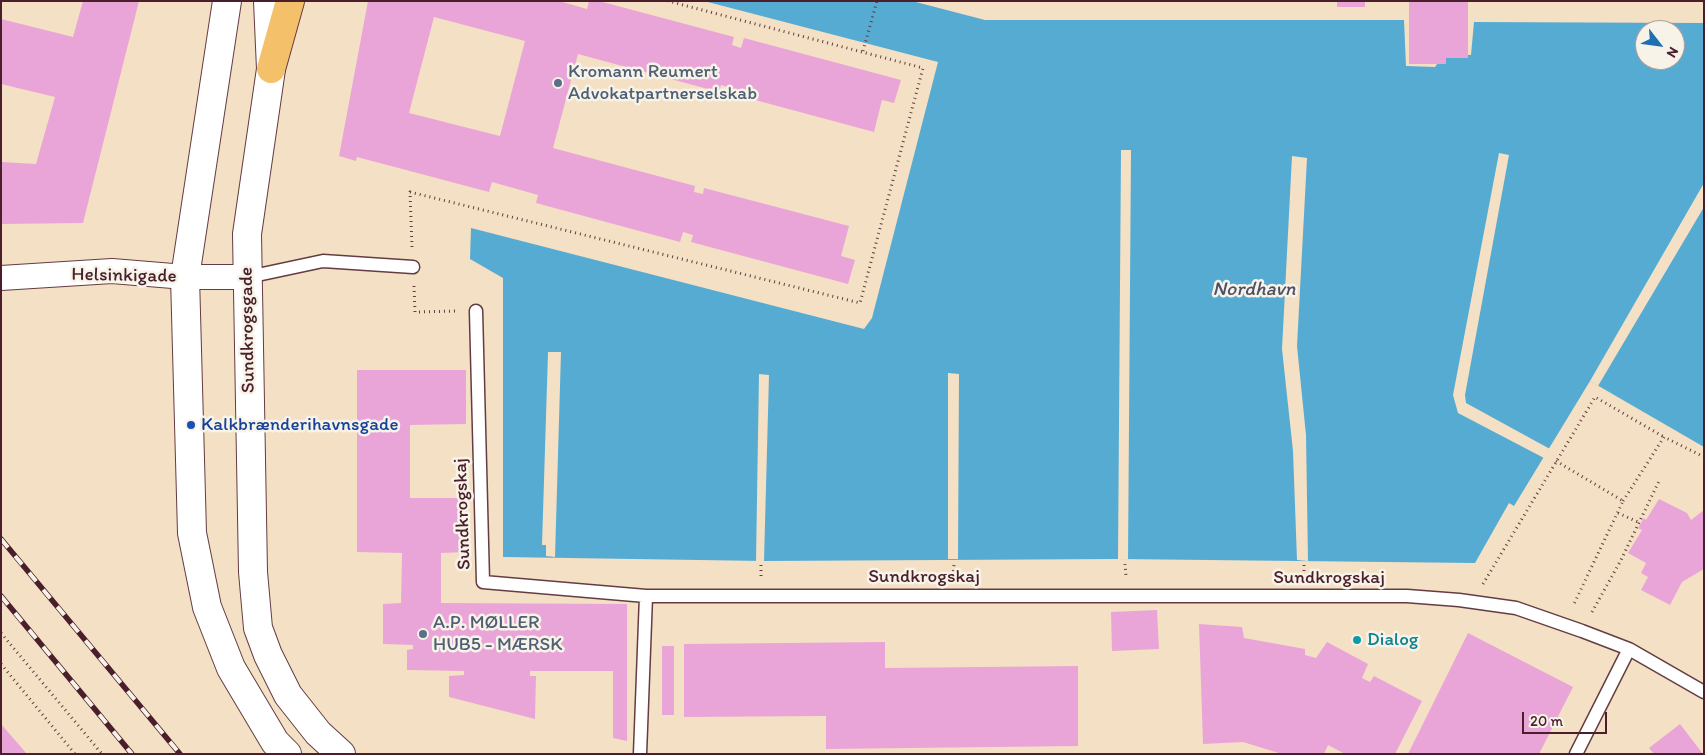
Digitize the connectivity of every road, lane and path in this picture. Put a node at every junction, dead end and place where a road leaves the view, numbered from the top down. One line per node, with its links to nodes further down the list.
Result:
1 (227, 1): 9 (street)
2 (268, 1): 7 (street, Sundkrogsgade)
3 (290, 1): 7 (main road)
4 (668, 1): 6 (path)
5 (877, 1): 6 (path)
6 (863, 51): 8 (path)
7 (271, 69): 10 (street, Sundkrogsgade)
8 (413, 267): 10 (lane); 12 (path)
9 (185, 277): 10 (street, Helsinkigade); 11 (street, Helsinkigade); 30 (street)
10 (248, 277): 31 (street, Sundkrogsgade)
11 (1, 278)
12 (476, 311): 20 (lane, Sundkrogskaj)
13 (1664, 437): 14 (path); 15 (path); 17 (path)
14 (1704, 457)
15 (1556, 461): 17 (path); 21 (path)
16 (1659, 481): 19 (path)
17 (1623, 501): 18 (path)
18 (1618, 513): 19 (path); 22 (path)
19 (1638, 522): 23 (path)
20 (646, 596): 21 (lane, Sundkrogskaj); 32 (lane)
21 (1473, 602): 22 (lane, Sundkrogskaj)
22 (1564, 624): 23 (lane, Sundkrogskaj)
23 (1582, 630): 25 (lane, Sundkrogskaj)
24 (1, 633): 29 (path)
25 (1629, 649): 27 (lane, Sundkrogskaj); 33 (lane)
26 (1, 664): 28 (path)
27 (1704, 692)
28 (75, 754)
29 (102, 754)
30 (287, 754)
31 (341, 754)
32 (640, 754)
33 (1576, 754)

